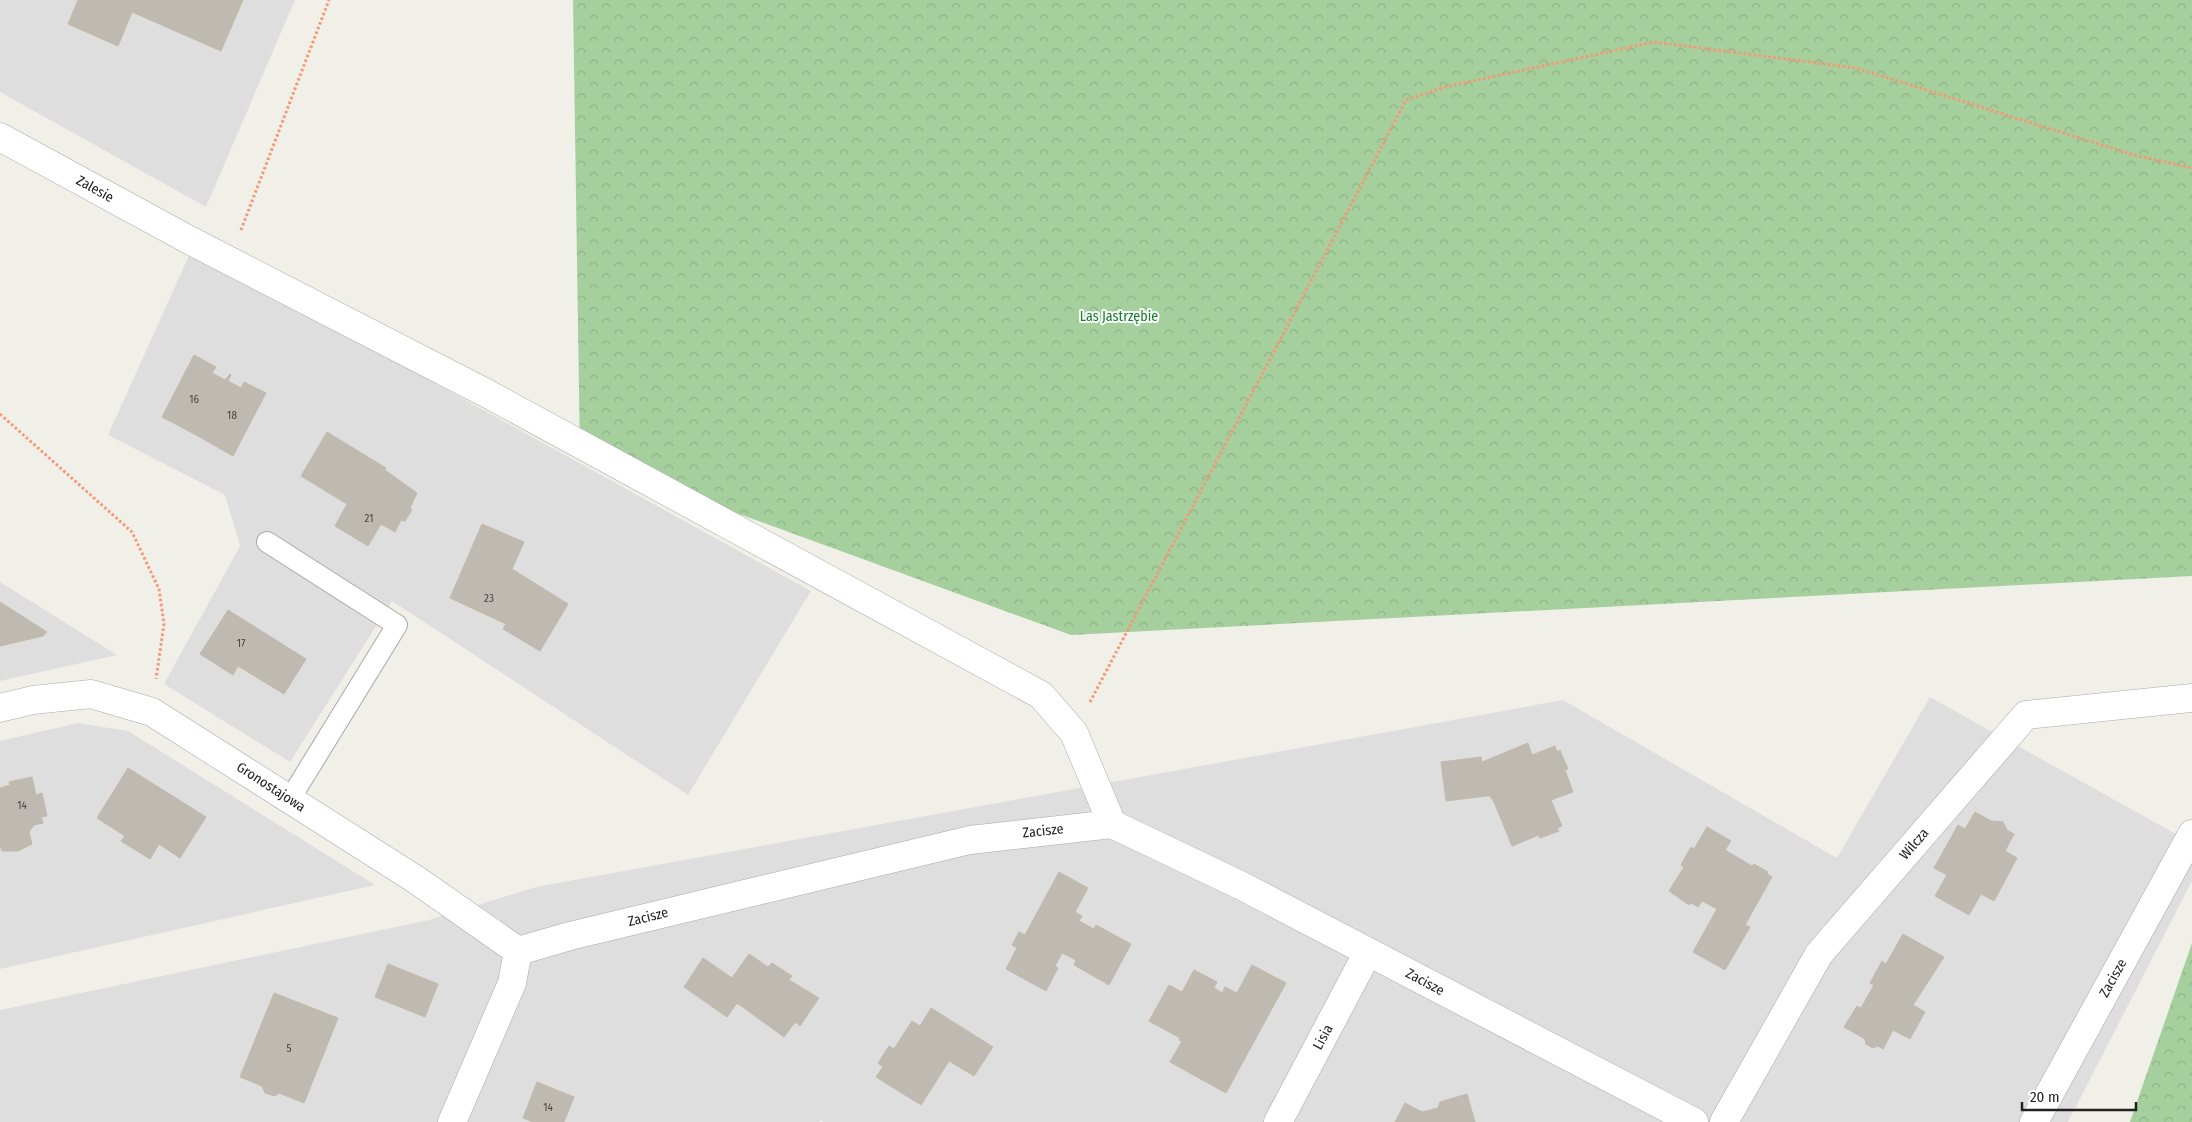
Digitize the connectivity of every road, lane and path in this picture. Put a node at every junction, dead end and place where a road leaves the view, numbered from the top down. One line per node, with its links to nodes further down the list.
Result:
1 (329, 0): 4 (path)
2 (0, 137): 4 (street, Zalesie)
3 (2192, 168): 10 (path)
4 (229, 261): 10 (street, Zalesie)
5 (0, 414): 9 (path)
6 (267, 542): 11 (lane)
7 (2192, 698): 19 (street, Wilcza)
8 (0, 708): 9 (street, Gronostajowa)
9 (152, 712): 11 (street, Gronostajowa)
10 (1074, 733): 12 (street, Zalesie)
11 (290, 799): 14 (street, Gronostajowa)
12 (1112, 824): 14 (street, Zacisze); 15 (street, Zacisze)
13 (2192, 834): 20 (street, Zacisze)
14 (518, 951): 16 (street)
15 (1368, 952): 17 (street, Lisia); 18 (street, Zacisze)
16 (452, 1122)
17 (1278, 1122)
18 (1694, 1122)
19 (1724, 1122)
20 (2034, 1122)

